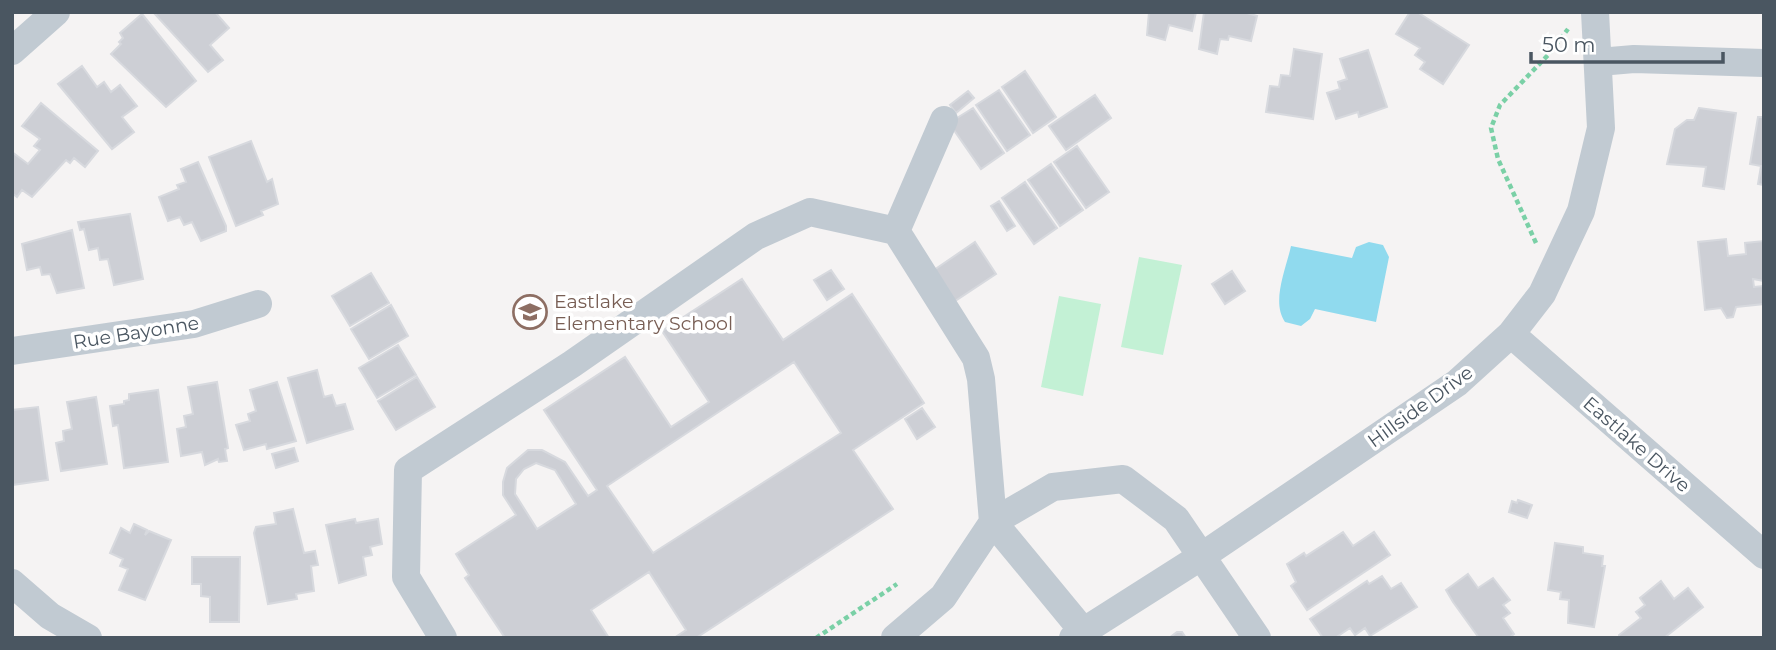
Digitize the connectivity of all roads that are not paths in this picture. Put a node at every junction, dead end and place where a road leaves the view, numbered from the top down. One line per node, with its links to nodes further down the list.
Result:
1 (57, 12): 3 (street)
2 (1583, 19): 4 (street, Hillside Drive)
3 (12, 51)
4 (1599, 62): 5 (street); 9 (street, Hillside Drive)
5 (1764, 63)
6 (944, 120): 7 (street)
7 (896, 231): 11 (street); 17 (street)
8 (258, 304): 10 (street, Rue Bayonne)
9 (1511, 334): 12 (street, Eastlake Drive); 13 (street, Hillside Drive)
10 (12, 351)
11 (993, 522): 13 (street); 15 (street); 18 (street)
12 (1764, 555)
13 (1202, 556): 15 (street, Hillside Drive); 19 (street)
14 (12, 583): 16 (street)
15 (1078, 635)
16 (88, 638)
17 (443, 638)
18 (895, 638)
19 (1257, 638)

